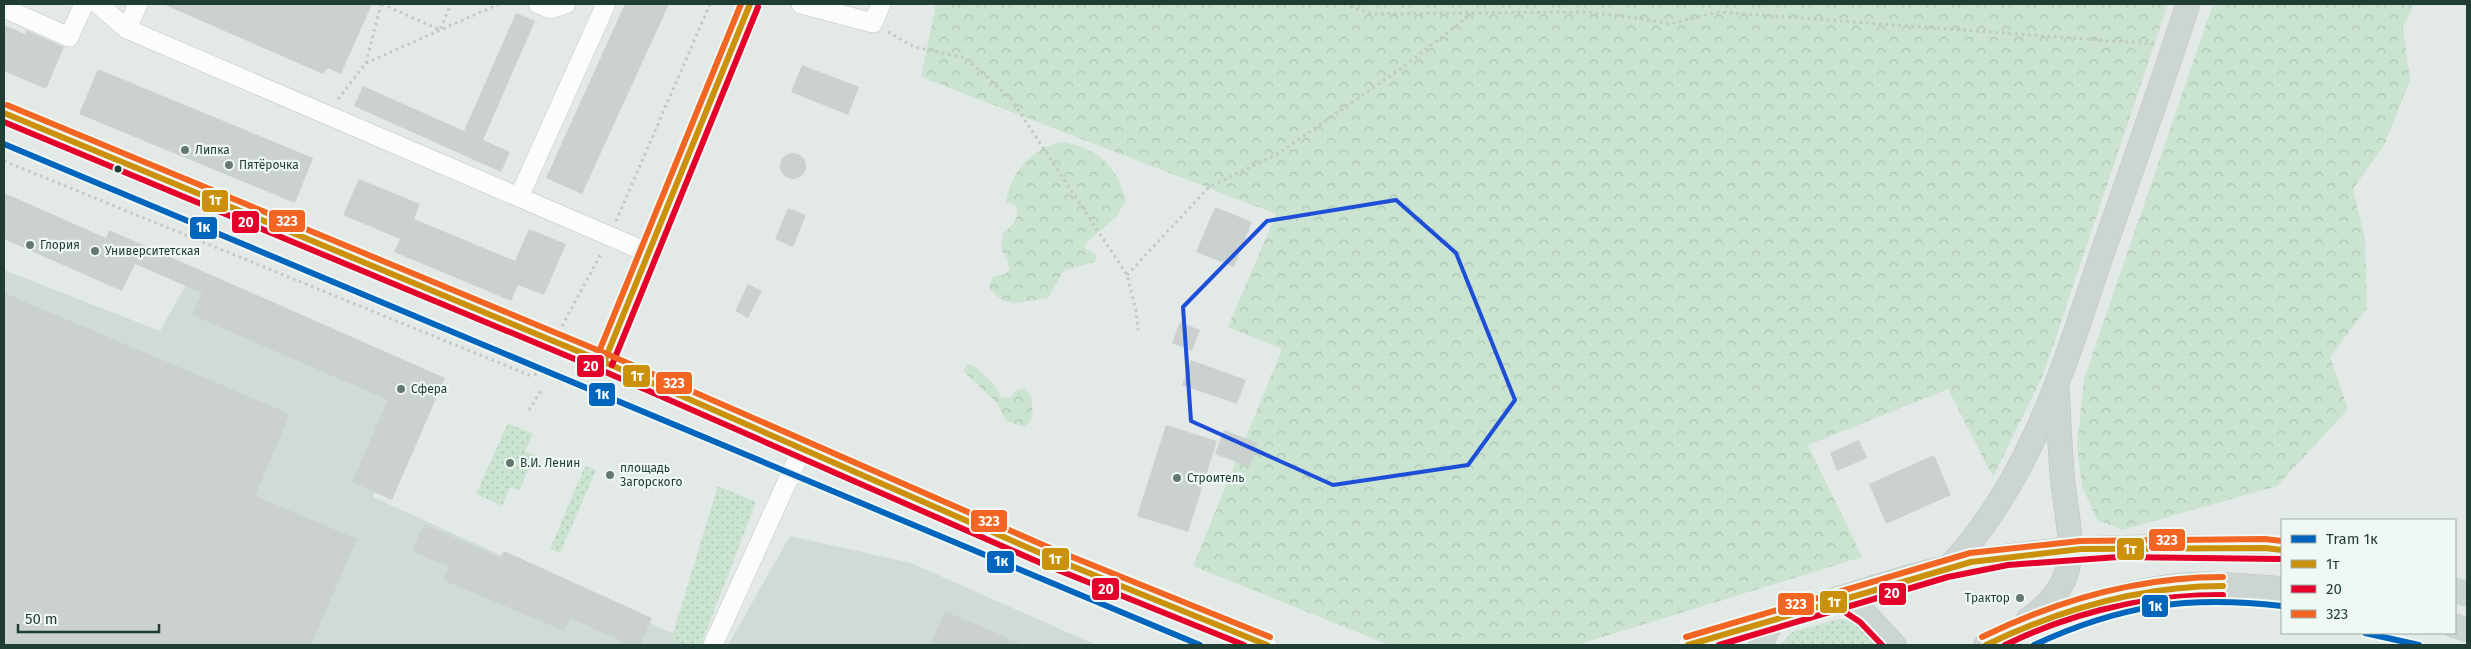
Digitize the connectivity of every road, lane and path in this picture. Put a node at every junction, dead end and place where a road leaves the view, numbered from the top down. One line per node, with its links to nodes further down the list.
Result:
1 (84, 4): 16 (street)
2 (98, 4): 19 (street)
3 (138, 4): 19 (street)
4 (381, 4): 20 (path); 22 (path)
5 (451, 4): 20 (path)
6 (499, 4): 20 (path)
7 (538, 4): 8 (street)
8 (566, 4)
9 (606, 4): 26 (street)
10 (710, 4): 27 (path)
11 (750, 4): 28 (street)
12 (801, 4): 18 (street)
13 (881, 4): 18 (street)
14 (1344, 4): 17 (path)
15 (2188, 4): 21 (main road)
16 (4, 8)
17 (1474, 13): 21 (path); 29 (path)
18 (873, 23): 29 (path)
19 (127, 29): 24 (street)
20 (440, 30): 22 (path)
21 (2174, 45): 35 (main road)
22 (366, 63): 24 (path)
23 (4, 113): 32 (street)
24 (326, 114): 26 (street)
25 (4, 161): 33 (path)
26 (520, 197): 27 (street)
27 (610, 236): 28 (street); 30 (path)
28 (649, 253): 32 (street)
29 (1127, 275): 31 (path)
30 (561, 329)
31 (1138, 330)
32 (604, 362): 37 (street)
33 (543, 364)
34 (542, 389): 36 (path)
35 (2057, 389): 39 (main road); 40 (main road)
36 (529, 410)
37 (802, 448): 45 (street); 46 (street)
38 (2281, 550): 39 (main road)
39 (2072, 551): 40 (main road); 44 (main road)
40 (1948, 568): 42 (main road)
41 (2281, 589): 44 (main road)
42 (1840, 598): 43 (main road); 49 (main road)
43 (1772, 621): 47 (street); 48 (main road)
44 (2015, 629): 50 (main road)
45 (713, 645)
46 (1268, 645)
47 (1688, 645)
48 (1760, 645)
49 (1894, 645)
50 (1986, 645)

